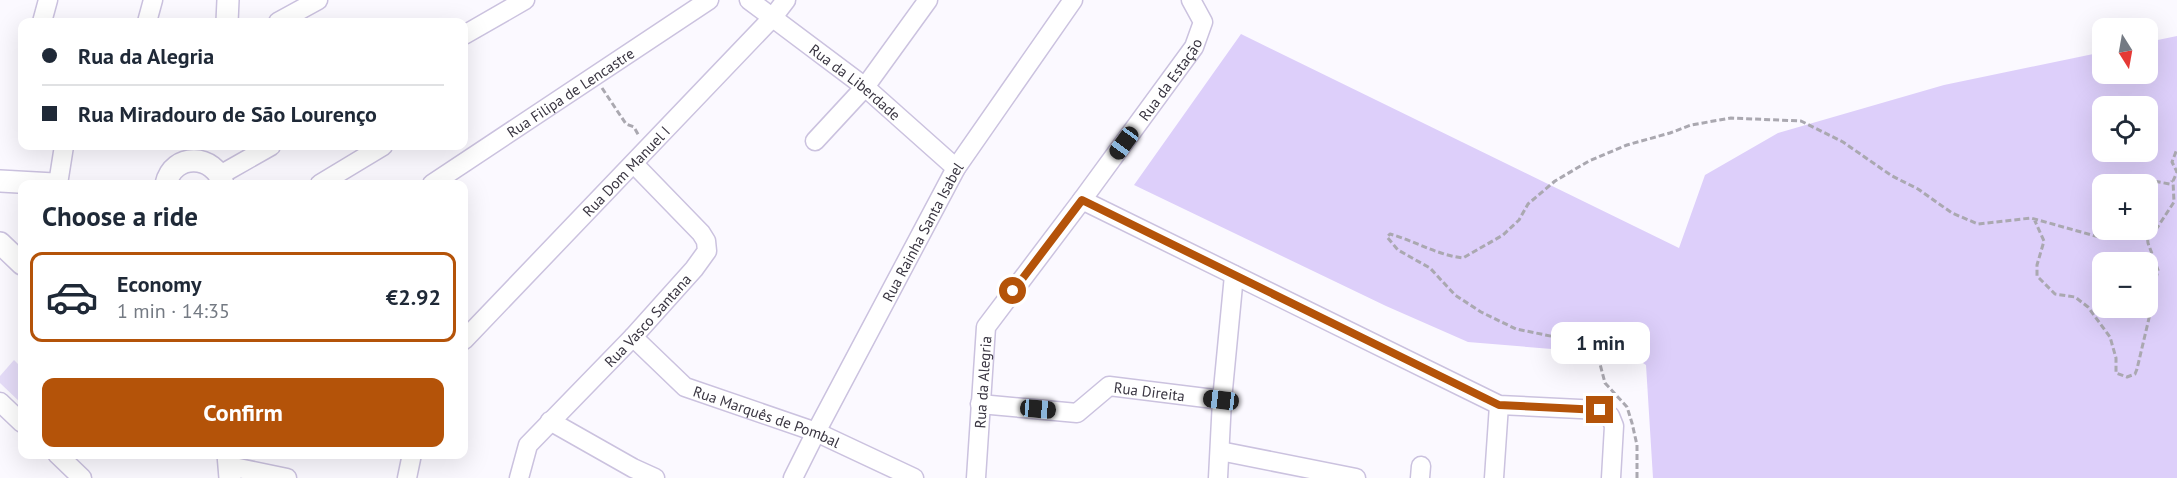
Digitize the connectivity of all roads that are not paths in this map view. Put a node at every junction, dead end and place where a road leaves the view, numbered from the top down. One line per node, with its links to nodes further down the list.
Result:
1 (48, 0): 13 (street)
2 (153, 0): 14 (street)
3 (228, 0): 15 (street)
4 (318, 0): 16 (street)
5 (525, 0): 17 (street)
6 (709, 0): 31 (street, Rua Filipa de Lencastre)
7 (749, 0): 12 (street, Rua da Liberdade)
8 (786, 0): 12 (street, Rua Dom Manuel I)
9 (928, 0): 18 (street)
10 (1073, 0): 26 (street, Rua Rainha Santa Isabel)
11 (1191, 0): 34 (street, Rua da Estação)
12 (773, 17): 18 (street, Rua da Liberdade); 25 (street, Rua Dom Manuel I)
13 (43, 18)
14 (148, 18)
15 (227, 18)
16 (285, 18)
17 (468, 33)
18 (865, 87): 19 (street); 26 (street, Rua da Liberdade)
19 (815, 141)
20 (63, 150): 29 (street)
21 (188, 150): 28 (street)
22 (207, 150): 27 (street)
23 (264, 150): 27 (street)
24 (376, 150): 30 (street)
25 (640, 157): 39 (street, Rua Dom Manuel I); 40 (street, Rua Vasco Santana)
26 (956, 168): 47 (street, Rua Rainha Santa Isabel)
27 (219, 176): 28 (street)
28 (169, 178)
29 (57, 180)
30 (327, 180)
31 (438, 180)
32 (0, 181): 33 (street)
33 (18, 182)
34 (1082, 200): 35 (street, Rua da Estação); 38 (street)
35 (1053, 238): 43 (street, Rua da Alegria)
36 (0, 243): 37 (street)
37 (18, 260)
38 (1234, 274): 41 (street); 44 (street)
39 (468, 336)
40 (633, 337): 46 (street, Rua Vasco Santana); 47 (street, Rua Marquês de Pombal)
41 (1221, 400): 43 (street, Rua Direita); 48 (street)
42 (0, 402): 45 (street)
43 (980, 404): 60 (street, Rua da Alegria)
44 (1499, 405): 63 (street); 64 (street)
45 (18, 419)
46 (550, 421): 52 (street); 56 (street, Rua Vasco Santana)
47 (816, 432): 58 (street, Rua Rainha Santa Isabel); 59 (street, Rua Marquês de Pombal)
48 (1220, 451): 61 (street); 62 (street)
49 (62, 459): 53 (street)
50 (411, 459): 55 (street)
51 (227, 463): 54 (street)
52 (632, 473): 57 (street)
53 (82, 478)
54 (287, 478)
55 (407, 478)
56 (519, 478)
57 (655, 478)
58 (793, 478)
59 (914, 478)
60 (976, 478)
61 (1218, 478)
62 (1356, 478)
63 (1494, 478)
64 (1611, 478)

